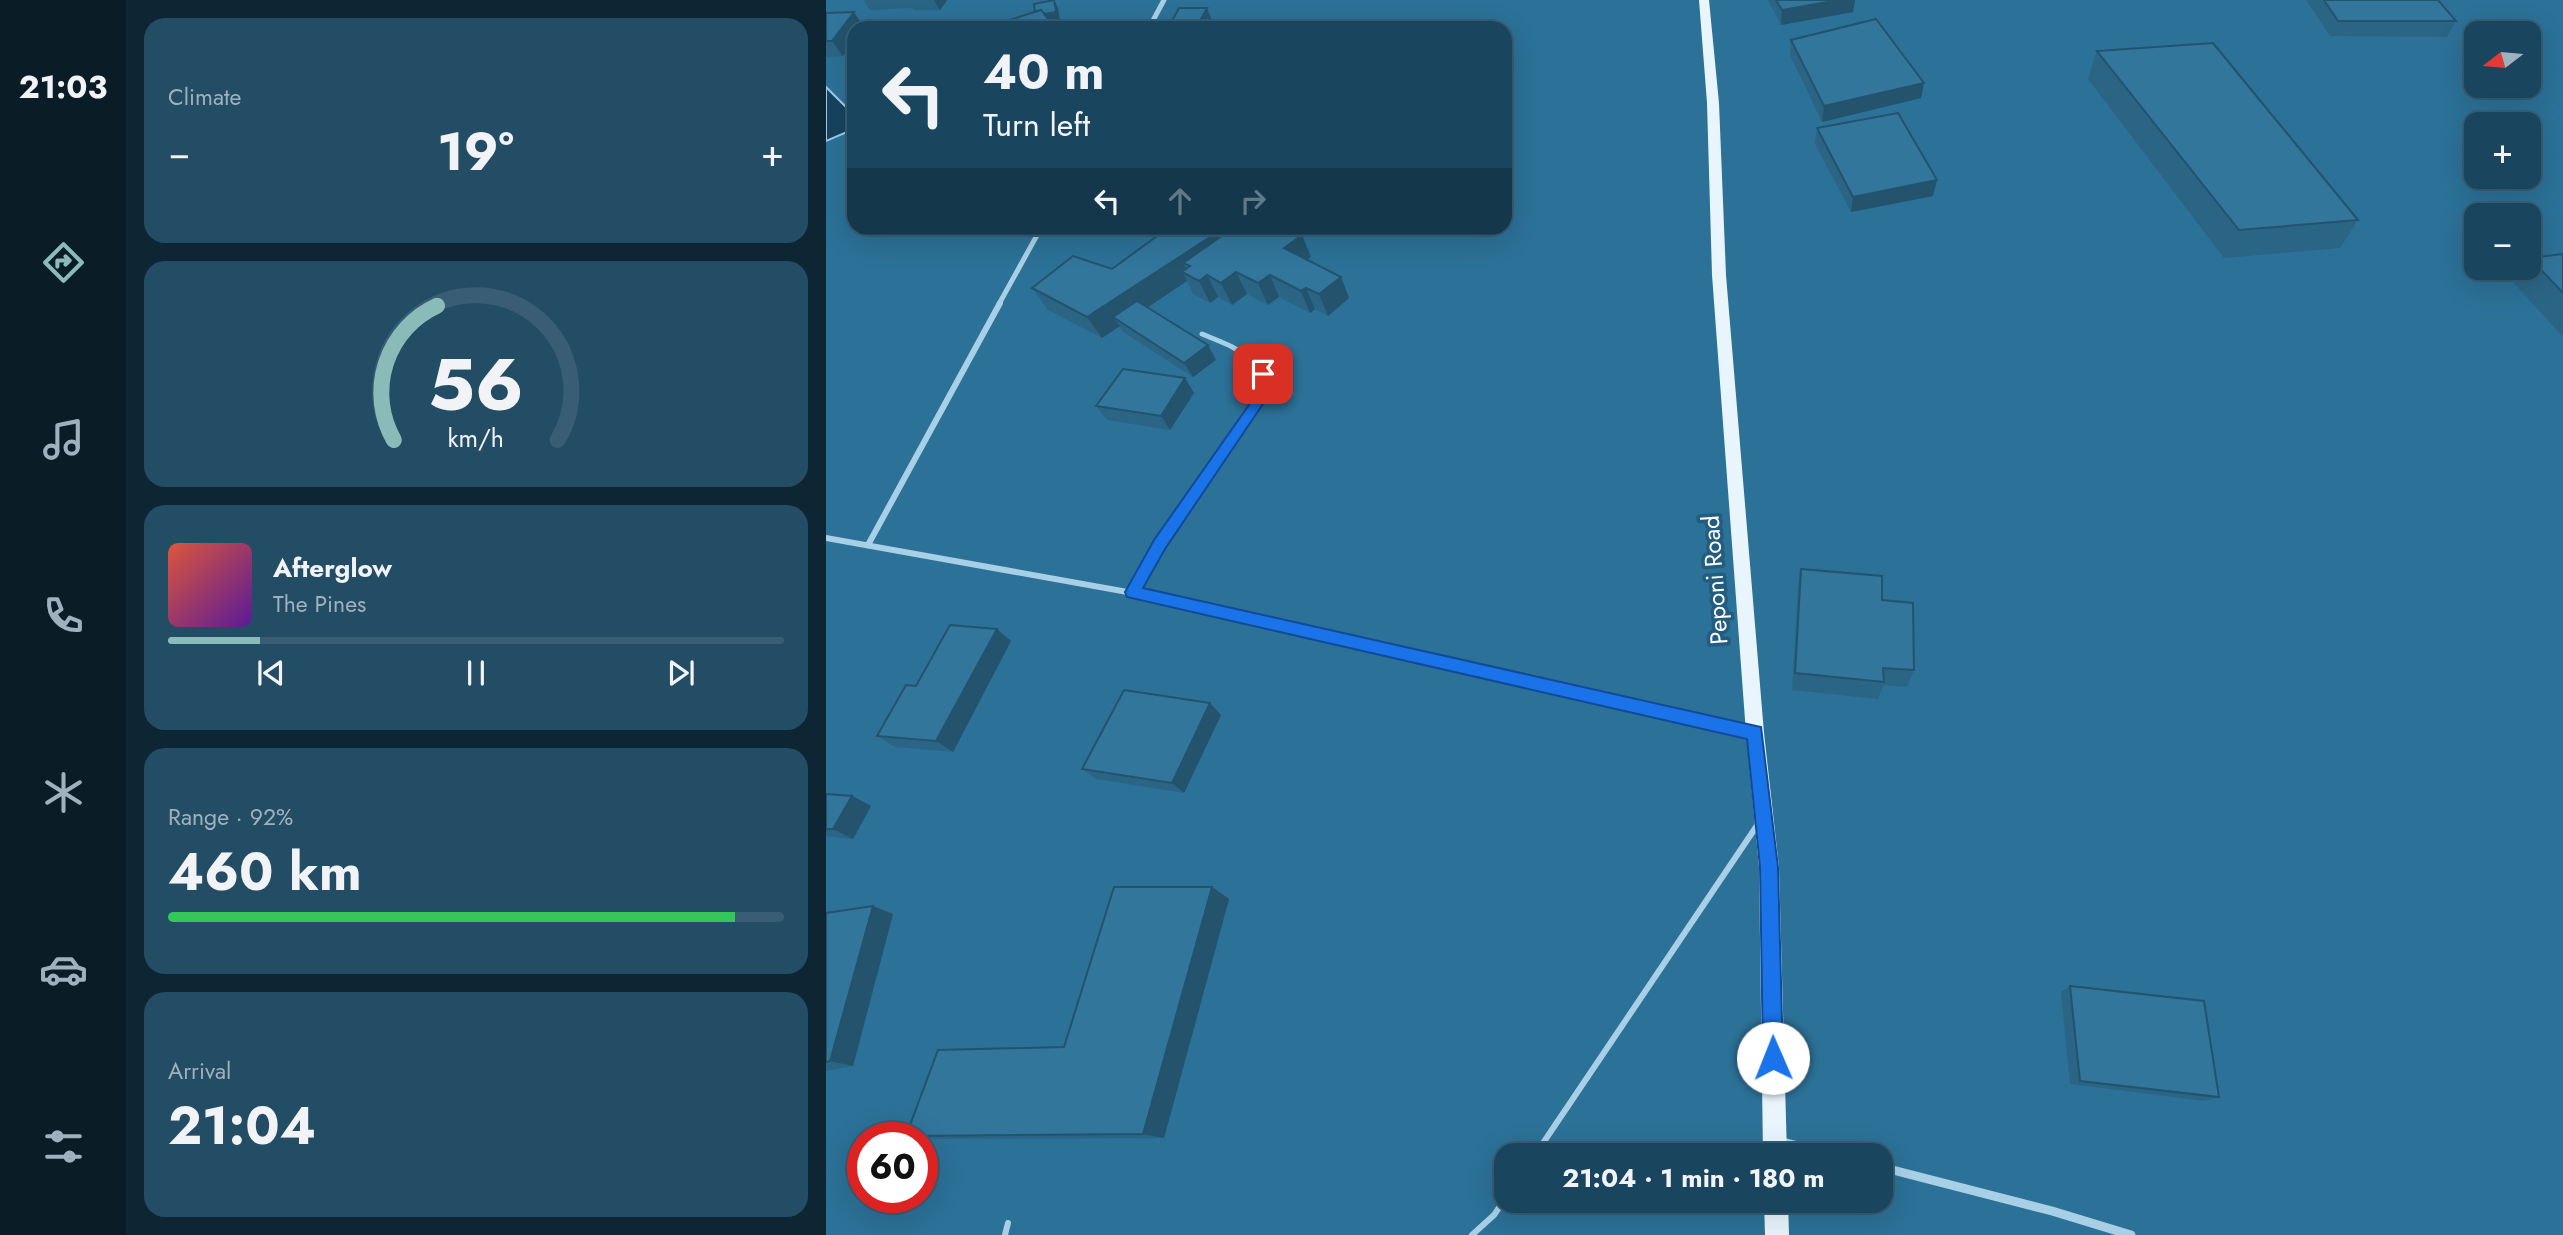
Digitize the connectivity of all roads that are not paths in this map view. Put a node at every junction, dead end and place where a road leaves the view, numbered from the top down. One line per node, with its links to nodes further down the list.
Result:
1 (1164, 0): 3 (street)
2 (1704, 0): 9 (main road, Peponi Road)
3 (1153, 21)
4 (1037, 235): 7 (street)
5 (1202, 334): 8 (lane)
6 (826, 538): 7 (street)
7 (868, 545): 8 (street)
8 (1133, 592): 9 (street)
9 (1755, 733): 10 (main road, Peponi Road)
10 (1763, 816): 11 (lane); 12 (main road, Peponi Road)
11 (1543, 1143)
12 (1775, 1143)
13 (1893, 1170): 20 (street)
14 (1495, 1213): 18 (lane)
15 (1776, 1213): 19 (main road)
16 (1008, 1223): 17 (lane)
17 (1005, 1235)
18 (1472, 1235)
19 (1777, 1235)
20 (2131, 1235)

